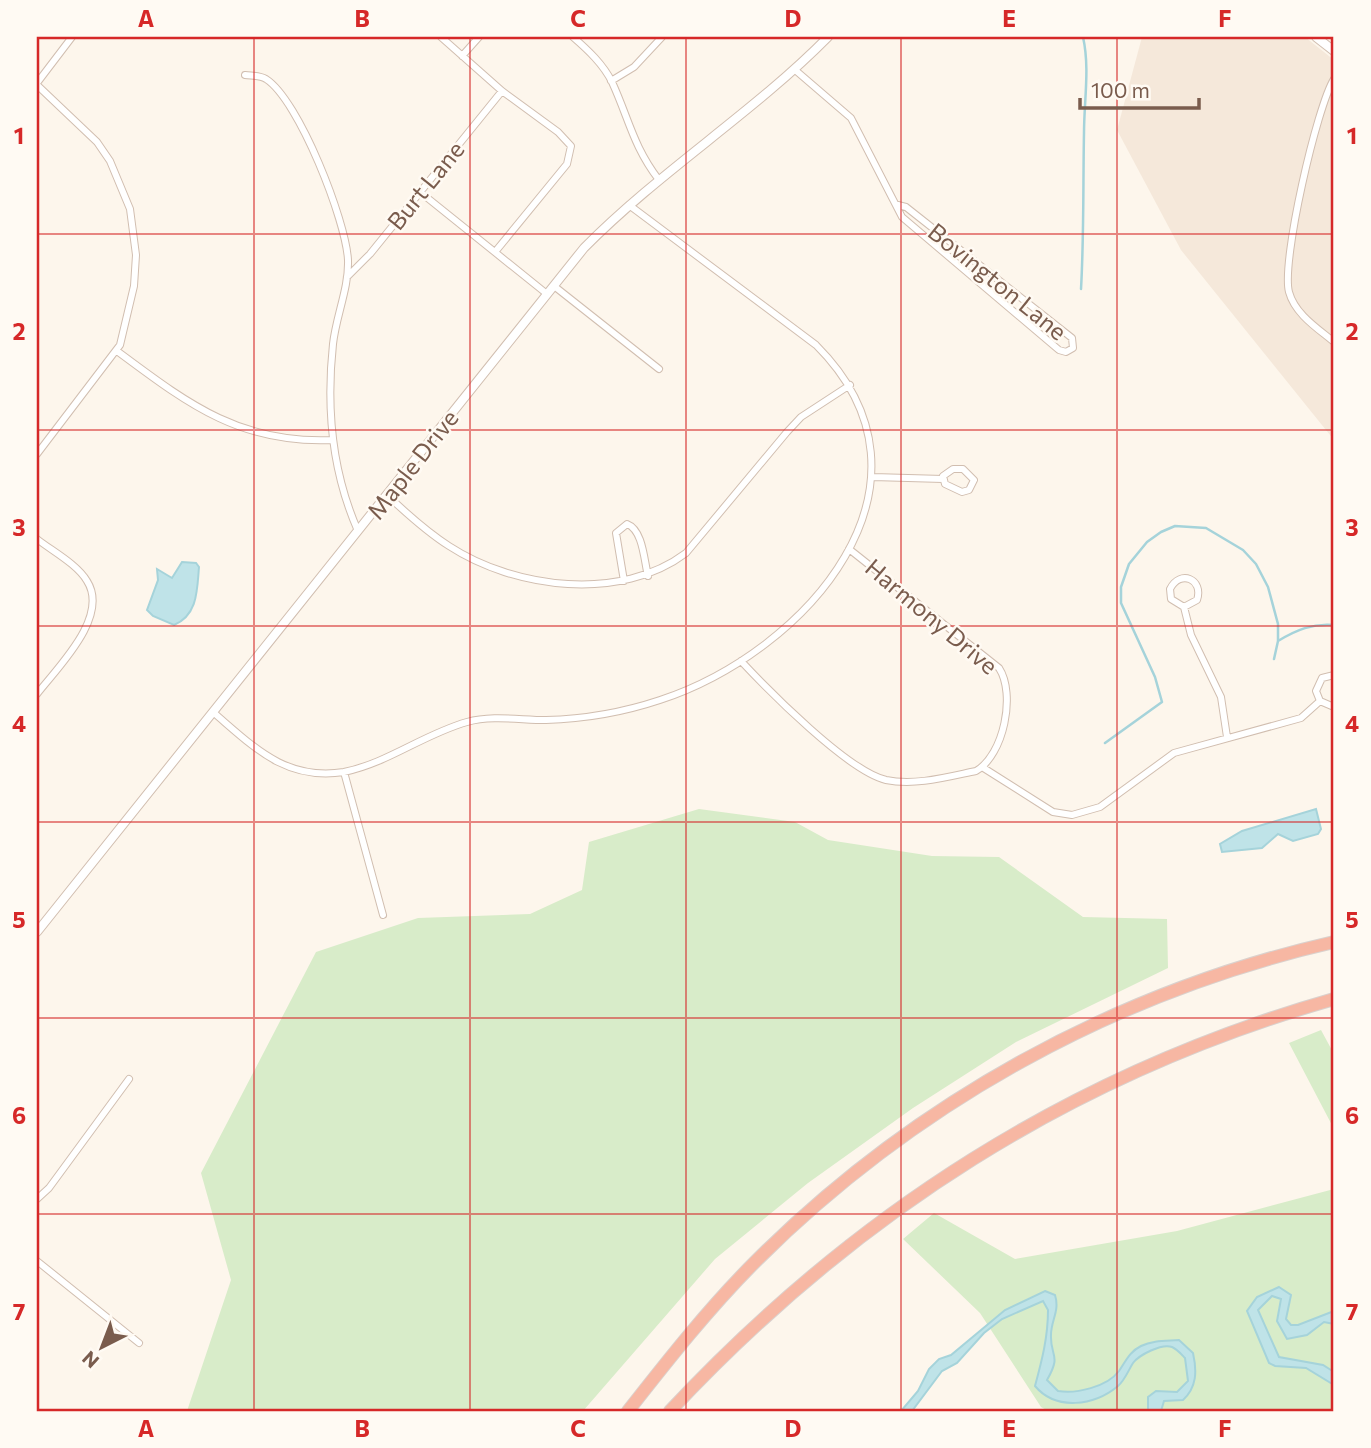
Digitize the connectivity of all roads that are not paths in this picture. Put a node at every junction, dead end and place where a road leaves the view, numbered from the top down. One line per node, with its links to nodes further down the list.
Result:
1 (72, 37): 14 (street)
2 (441, 37): 9 (street)
3 (479, 37): 9 (street)
4 (573, 37): 13 (street)
5 (662, 37): 13 (street)
6 (828, 37): 10 (street, Maple Drive)
7 (1316, 37): 8 (street)
8 (1334, 51)
9 (461, 56): 15 (street)
10 (794, 69): 16 (street, Maple Drive); 19 (street, Bovington Lane)
11 (245, 75): 23 (street)
12 (1334, 79): 26 (street)
13 (611, 81): 16 (street)
14 (37, 84): 27 (street)
15 (502, 91): 17 (street, Burt Lane); 21 (street)
16 (659, 180): 18 (street, Maple Drive)
17 (420, 192): 21 (street); 23 (street, Burt Lane)
18 (629, 205): 24 (street, Maple Drive); 29 (street)
19 (898, 205): 20 (street, Bovington Lane); 22 (street, Bovington Lane)
20 (957, 248): 22 (street); 22 (street, Bovington Lane)
21 (495, 252): 25 (street)
22 (950, 256)
23 (347, 277): 30 (street)
24 (554, 286): 25 (street, Maple Drive); 28 (street)
25 (547, 294): 34 (street, Maple Drive)
26 (1334, 342)
27 (117, 351): 30 (street); 31 (street)
28 (659, 369)
29 (850, 385): 32 (street); 38 (street)
30 (331, 440): 35 (street)
31 (37, 454)
32 (873, 477): 33 (street); 37 (street)
33 (943, 479): 33 (street)
34 (387, 495): 35 (street, Maple Drive); 39 (street)
35 (358, 531): 46 (street, Maple Drive)
36 (37, 539): 43 (street)
37 (849, 549): 41 (street); 48 (street, Harmony Drive)
38 (648, 576): 39 (street); 39 (street)
39 (624, 581)
40 (1184, 607): 40 (street); 47 (street)
41 (741, 661): 48 (street); 49 (street)
42 (1334, 675): 44 (street)
43 (37, 694)
44 (1320, 701): 45 (street); 47 (street)
45 (1334, 706)
46 (214, 713): 49 (street); 51 (street, Maple Drive)
47 (1227, 737): 48 (street)
48 (982, 767)
49 (344, 772): 50 (street)
50 (383, 915)
51 (37, 932)
52 (1334, 942): 58 (highway)
53 (1334, 999): 59 (highway)
54 (129, 1079): 55 (street)
55 (37, 1199)
56 (37, 1261): 57 (street)
57 (139, 1343)
58 (628, 1411)
59 (670, 1411)

